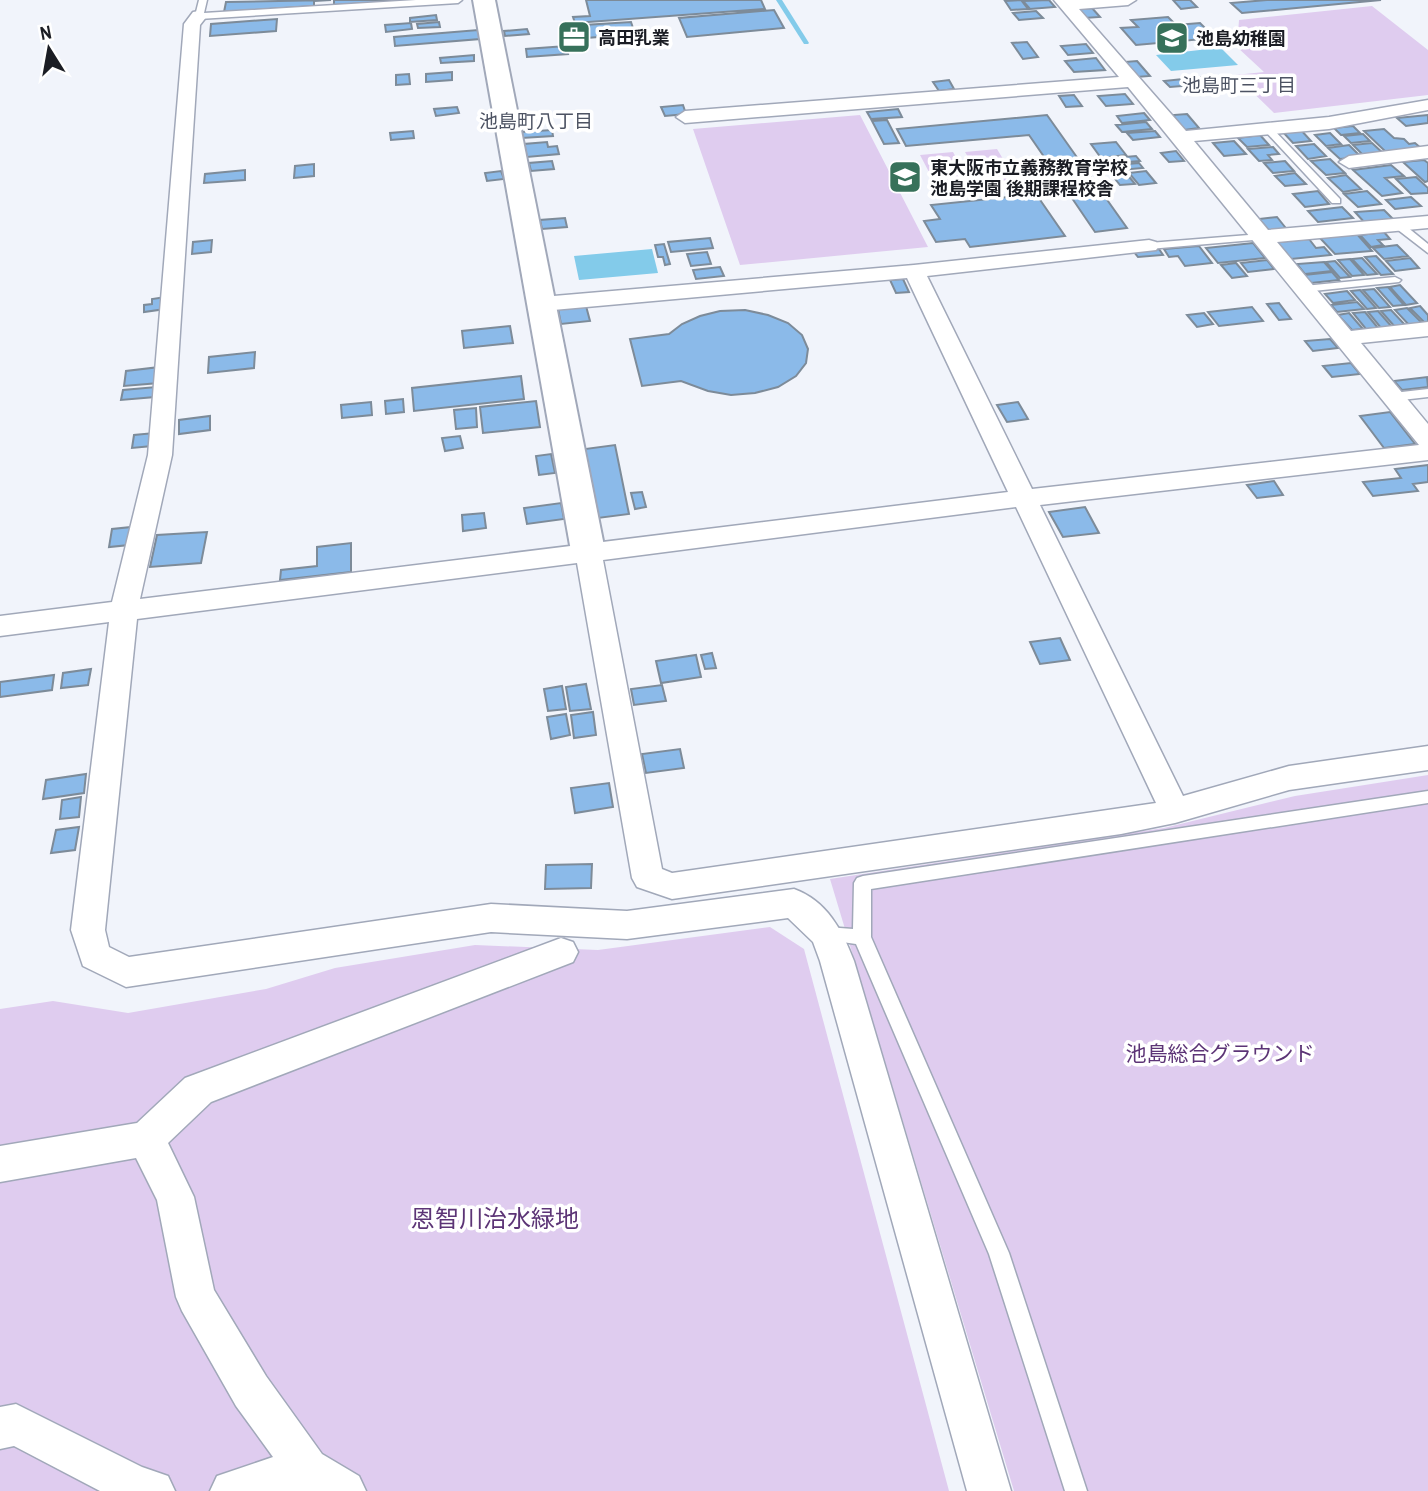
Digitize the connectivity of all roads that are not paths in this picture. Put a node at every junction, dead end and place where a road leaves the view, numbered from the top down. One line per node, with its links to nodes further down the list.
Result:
1 (458, 0): 5 (lane)
2 (484, 0): 22 (street)
3 (1118, 0): 4 (street)
4 (1065, 3): 6 (street)
5 (201, 8): 31 (street)
6 (1132, 80): 8 (street); 10 (street)
7 (1428, 105): 9 (street)
8 (685, 117)
9 (1268, 129): 10 (street); 13 (lane)
10 (1181, 137): 16 (street)
11 (1428, 152): 12 (street)
12 (1349, 162)
13 (1336, 201)
14 (1428, 222): 15 (street)
15 (1397, 224): 16 (street); 18 (lane)
16 (1261, 237): 17 (lane); 21 (street)
17 (1149, 246): 19 (street)
18 (1428, 250)
19 (914, 271): 22 (street); 29 (street)
20 (1395, 280): 21 (lane)
21 (1304, 289): 24 (street)
22 (542, 304): 30 (street)
23 (1428, 330): 24 (street)
24 (1344, 338): 26 (street)
25 (1428, 393): 26 (lane)
26 (1392, 397): 27 (street)
27 (1428, 440)
28 (1428, 452): 29 (street)
29 (1025, 498): 30 (street); 35 (street)
30 (588, 551): 31 (street); 36 (street)
31 (124, 610): 32 (street); 37 (street)
32 (0, 626)
33 (1428, 758): 35 (street)
34 (1428, 797): 39 (lane)
35 (1175, 811): 36 (street)
36 (818, 863): 37 (street)
37 (794, 903): 38 (street)
38 (827, 934): 39 (lane); 48 (street)
39 (862, 937): 49 (lane)
40 (561, 952): 41 (street)
41 (146, 1139): 42 (street); 44 (street)
42 (0, 1164)
43 (0, 1428): 45 (street)
44 (307, 1469): 46 (street); 47 (street)
45 (153, 1491)
46 (232, 1491)
47 (344, 1491)
48 (989, 1491)
49 (1076, 1491)

